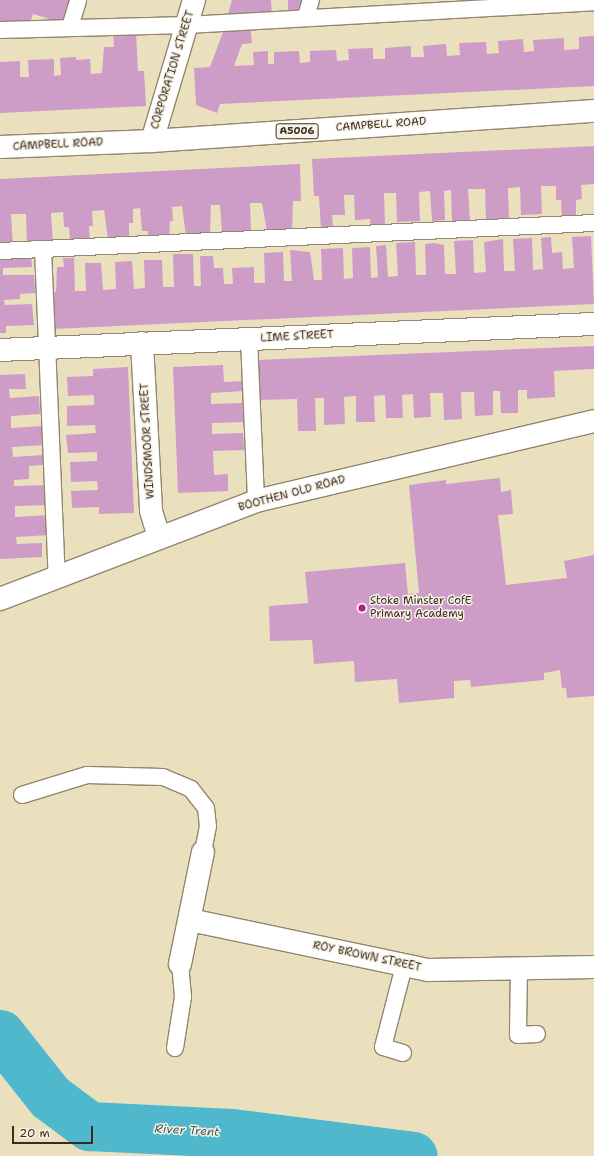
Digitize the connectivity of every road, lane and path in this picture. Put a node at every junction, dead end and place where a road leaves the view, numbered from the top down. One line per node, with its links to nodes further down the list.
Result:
1 (78, 0): 7 (lane)
2 (194, 0): 6 (street, CORPORATION STREET)
3 (311, 0): 5 (lane)
4 (594, 2): 5 (lane)
5 (306, 16): 6 (lane)
6 (186, 25): 7 (lane); 10 (street, CORPORATION STREET)
7 (70, 27): 8 (lane)
8 (0, 30)
9 (594, 111): 10 (street, CAMPBELL ROAD / A5006)
10 (152, 141): 11 (street, CAMPBELL ROAD / A5006)
11 (0, 147)
12 (594, 223): 13 (lane)
13 (44, 249): 14 (lane); 18 (lane)
14 (0, 251)
15 (594, 324): 16 (street, LIME STREET)
16 (249, 339): 17 (street, LIME STREET); 21 (lane)
17 (142, 343): 18 (street, LIME STREET); 22 (street, WINDSMOOR STREET)
18 (47, 348): 19 (street, LIME STREET); 23 (lane)
19 (0, 350)
20 (594, 421): 21 (street, BOOTHEN OLD ROAD)
21 (256, 501): 22 (street, BOOTHEN OLD ROAD)
22 (159, 537): 23 (street, BOOTHEN OLD ROAD)
23 (57, 577): 24 (street, BOOTHEN OLD ROAD)
24 (0, 599)
25 (22, 795): 26 (lane)
26 (202, 852): 27 (street)
27 (190, 920): 28 (street); 29 (street, ROY BROWN STREET)
28 (180, 964): 33 (lane)
29 (404, 966): 30 (street, ROY BROWN STREET); 34 (lane)
30 (519, 968): 31 (street, ROY BROWN STREET); 32 (lane)
31 (594, 968)
32 (537, 1034)
33 (175, 1048)
34 (403, 1053)

